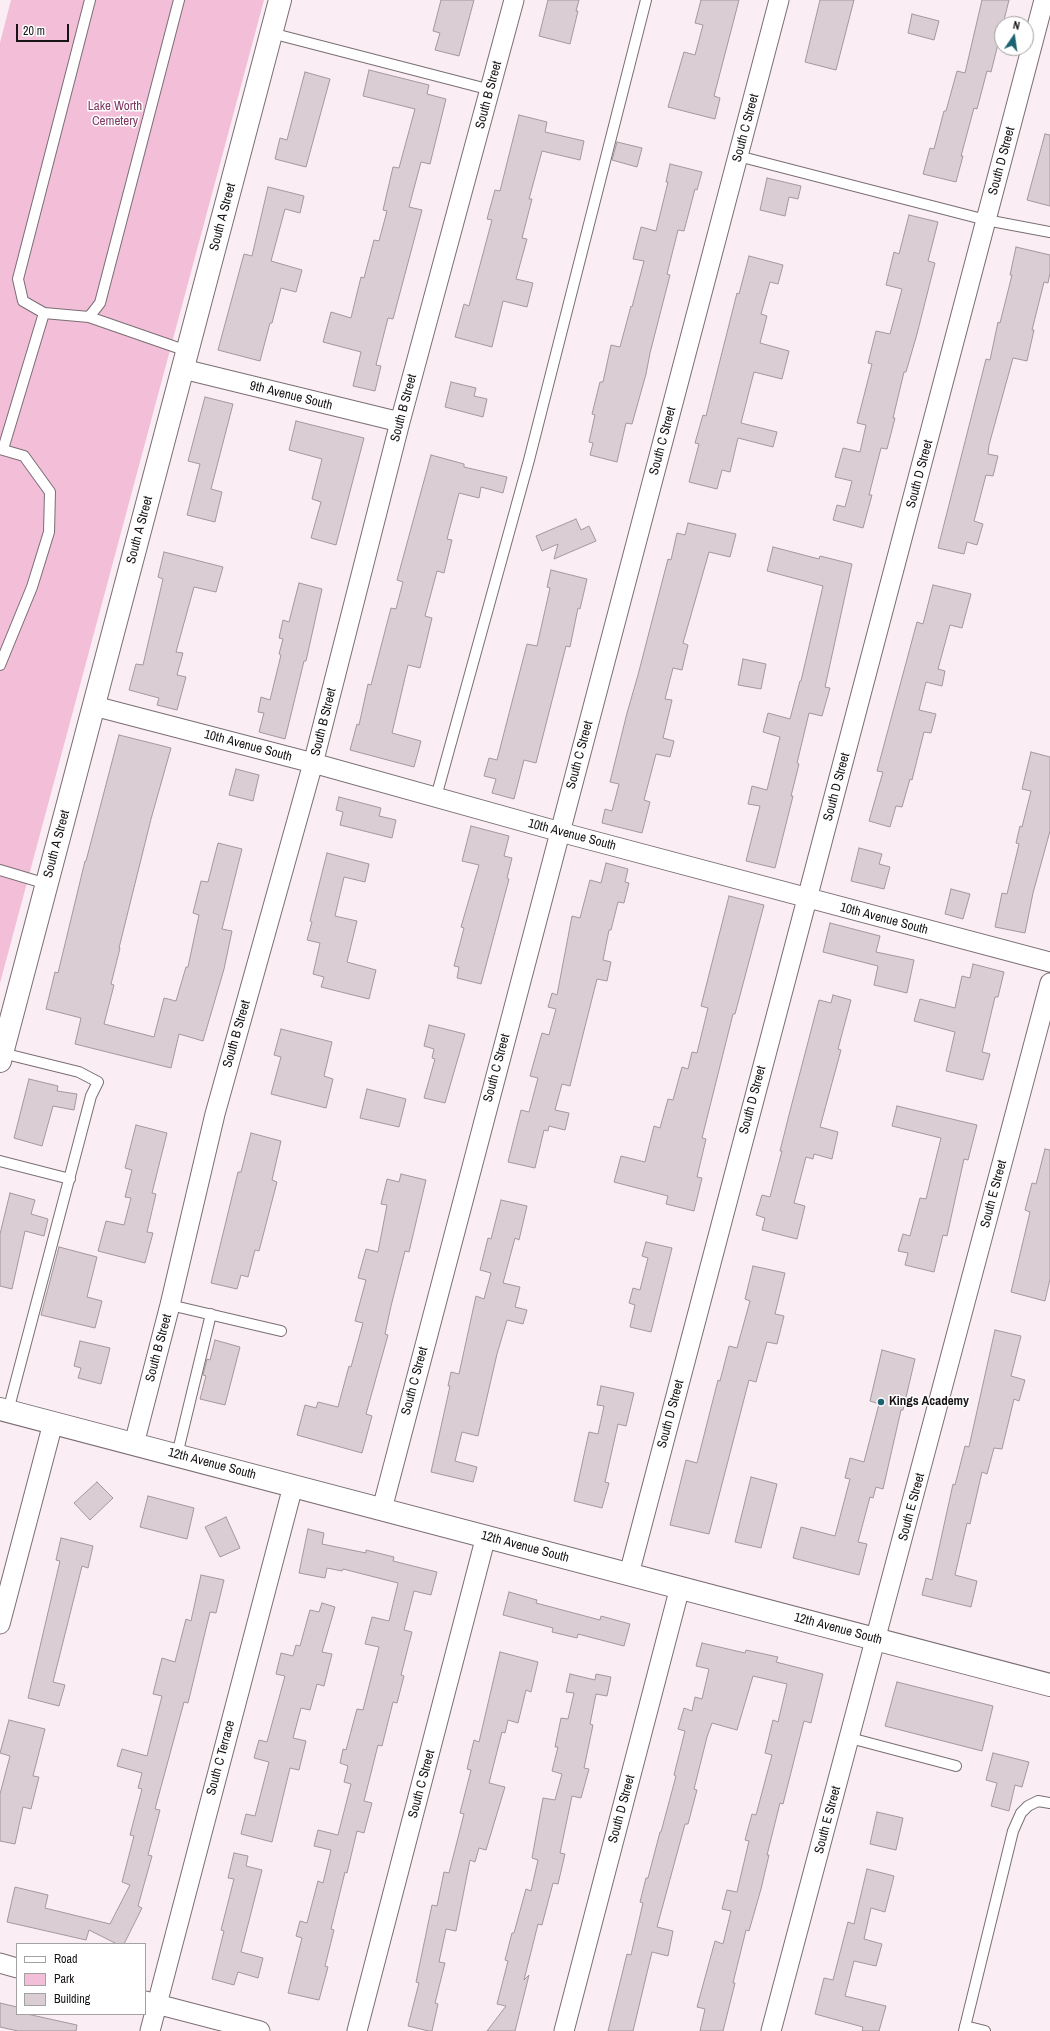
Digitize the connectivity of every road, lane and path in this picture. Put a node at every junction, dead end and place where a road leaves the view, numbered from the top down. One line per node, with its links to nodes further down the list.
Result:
1 (90, 0): 13 (lane)
2 (179, 0): 14 (lane)
3 (280, 0): 8 (street, South A Street)
4 (514, 0): 9 (street, South B Street)
5 (646, 0): 21 (lane)
6 (779, 0): 10 (street, South C Street)
7 (1044, 0): 11 (street, South D Street)
8 (271, 33): 9 (lane); 15 (street, South A Street)
9 (491, 90): 16 (street, South B Street)
10 (738, 156): 11 (lane); 22 (street, South C Street)
11 (986, 220): 12 (lane); 25 (street, South D Street)
12 (1050, 232)
13 (44, 313): 14 (lane); 17 (lane)
14 (90, 317): 15 (lane)
15 (185, 360): 16 (street, 9th Avenue South); 19 (street, South A Street)
16 (400, 422): 20 (street, South B Street)
17 (2, 449): 18 (lane)
18 (0, 665)
19 (94, 706): 20 (street, 10th Avenue South); 24 (street, South A Street)
20 (313, 763): 21 (street, 10th Avenue South); 31 (street, South B Street)
21 (436, 797): 22 (street, 10th Avenue South)
22 (560, 832): 25 (street, 10th Avenue South); 39 (street, South C Street)
23 (0, 870): 24 (lane)
24 (47, 884): 28 (street, South A Street)
25 (807, 898): 26 (street, 10th Avenue South); 41 (street, South D Street)
26 (1050, 962)
27 (1050, 983): 44 (street, South E Street)
28 (1, 1057): 30 (lane)
29 (0, 1161): 30 (lane)
30 (70, 1179): 34 (lane)
31 (170, 1305): 32 (lane); 36 (street, South B Street)
32 (211, 1314): 33 (lane); 37 (lane)
33 (281, 1331)
34 (4, 1410): 35 (street, 12th Avenue South)
35 (53, 1423): 36 (street, 12th Avenue South); 43 (street)
36 (134, 1444): 37 (street, 12th Avenue South)
37 (177, 1455): 38 (street, 12th Avenue South)
38 (293, 1486): 39 (street, 12th Avenue South); 51 (street, South C Terrace)
39 (382, 1509): 40 (street, 12th Avenue South)
40 (486, 1536): 41 (street, 12th Avenue South); 55 (street, South C Street)
41 (629, 1574): 42 (street, 12th Avenue South)
42 (680, 1587): 44 (street, 12th Avenue South); 56 (street, South D Street)
43 (0, 1624)
44 (877, 1639): 45 (street, 12th Avenue South); 46 (street, South E Street)
45 (1050, 1685)
46 (850, 1738): 47 (lane); 57 (street, South E Street)
47 (956, 1766)
48 (1050, 1803): 52 (lane)
49 (0, 1963): 50 (street)
50 (16, 1968)
51 (151, 2003): 53 (street, South C Terrace); 54 (street)
52 (964, 2028): 58 (lane)
53 (150, 2031)
54 (260, 2031)
55 (357, 2031)
56 (564, 2031)
57 (772, 2031)
58 (985, 2031)

